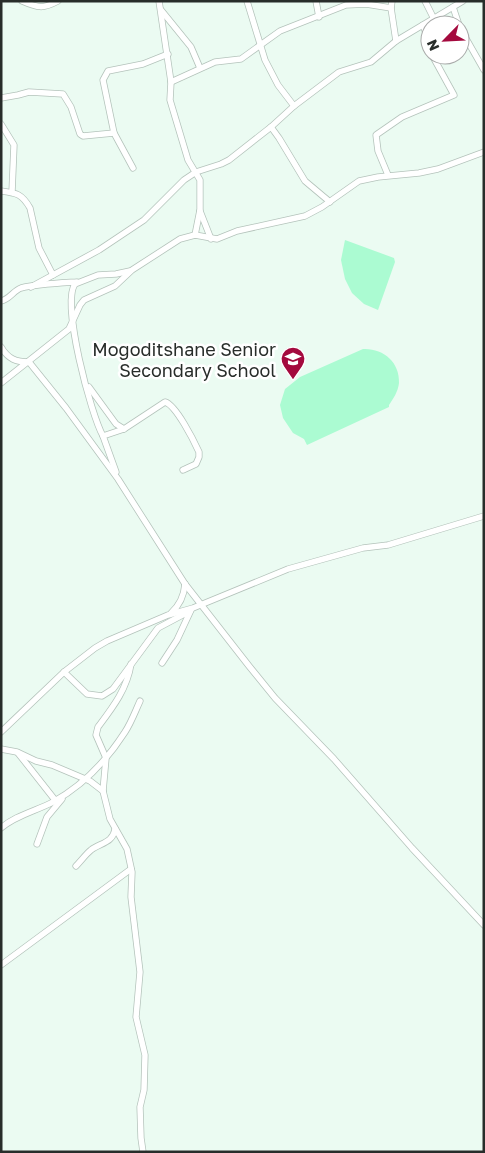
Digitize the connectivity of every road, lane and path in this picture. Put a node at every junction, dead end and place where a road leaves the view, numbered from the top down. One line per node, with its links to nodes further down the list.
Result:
1 (22, 1): 2 (street)
2 (58, 1)
3 (160, 1): 10 (street)
4 (247, 1): 17 (street)
5 (316, 1): 14 (street)
6 (425, 1): 11 (street)
7 (463, 1): 9 (street)
8 (390, 4): 14 (street); 16 (street)
9 (454, 6): 12 (street); 13 (street)
10 (160, 8): 19 (street); 21 (street)
11 (432, 15)
12 (440, 15)
13 (456, 15)
14 (319, 17): 17 (street)
15 (420, 27): 16 (street)
16 (396, 41): 25 (street)
17 (261, 45): 21 (street); 25 (street)
18 (470, 46): 22 (street)
19 (168, 54): 23 (street); 28 (street)
20 (438, 65): 32 (street)
21 (200, 68): 23 (street)
22 (484, 70)
23 (171, 82): 31 (street)
24 (1, 98): 28 (street)
25 (294, 106): 27 (street)
26 (1, 124): 34 (street)
27 (271, 127): 31 (street); 35 (street)
28 (114, 133): 30 (street)
29 (484, 152): 32 (street)
30 (132, 168)
31 (196, 172): 36 (street); 40 (street)
32 (388, 176): 35 (street)
33 (1, 191): 34 (street)
34 (12, 192): 40 (street)
35 (330, 202): 38 (street)
36 (200, 210): 37 (street); 38 (street)
37 (195, 235): 38 (street); 39 (street)
38 (211, 239)
39 (132, 270): 41 (street); 44 (street)
40 (52, 275): 42 (street)
41 (77, 282): 42 (street); 44 (street)
42 (31, 287): 43 (street)
43 (1, 301)
44 (72, 324): 47 (street); 48 (street)
45 (1, 347): 46 (street)
46 (3, 352): 47 (street)
47 (29, 362): 49 (street); 53 (street)
48 (85, 379): 50 (street); 51 (street)
49 (1, 383)
50 (124, 429): 51 (street); 52 (street)
51 (103, 436): 53 (street)
52 (184, 470)
53 (118, 479): 55 (street)
54 (484, 516): 56 (street)
55 (185, 584): 56 (street); 58 (street)
56 (202, 604): 57 (street); 77 (street)
57 (192, 609): 58 (street); 59 (street); 60 (street)
58 (168, 615): 59 (street); 62 (street)
59 (158, 628): 61 (street)
60 (162, 663)
61 (131, 664): 62 (street); 67 (street)
62 (64, 672): 64 (street)
63 (140, 702): 67 (street)
64 (1, 732)
65 (1, 749): 66 (street)
66 (17, 752): 68 (street); 71 (street)
67 (106, 758): 68 (street); 69 (street)
68 (84, 779): 69 (street); 70 (street)
69 (103, 791): 73 (street)
70 (69, 792): 71 (street); 74 (street)
71 (55, 800): 72 (street)
72 (1, 828)
73 (115, 829): 75 (street); 76 (street)
74 (37, 844)
75 (76, 866)
76 (132, 869): 78 (street); 79 (street)
77 (484, 925)
78 (1, 965)
79 (143, 1152)

